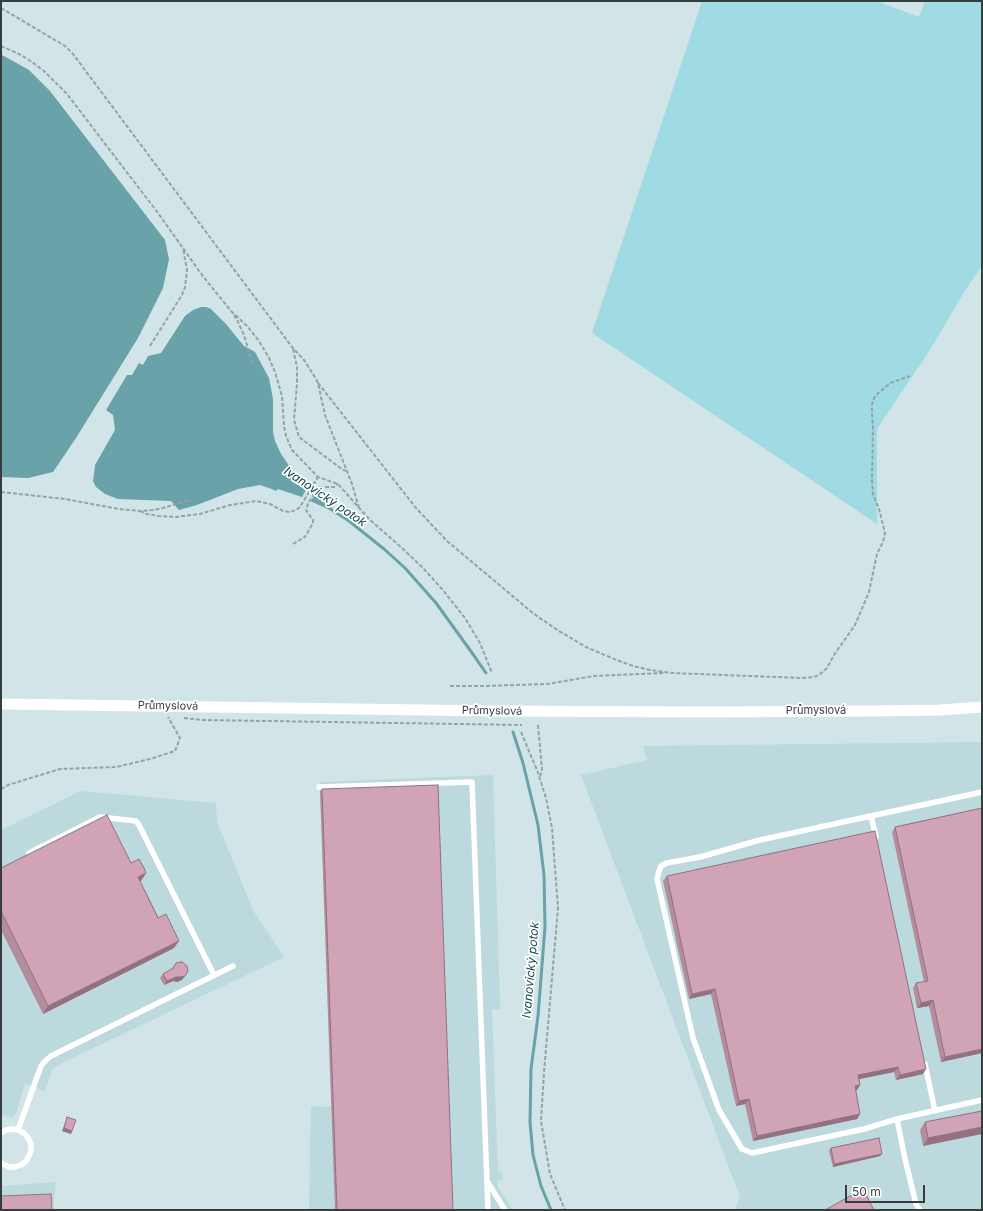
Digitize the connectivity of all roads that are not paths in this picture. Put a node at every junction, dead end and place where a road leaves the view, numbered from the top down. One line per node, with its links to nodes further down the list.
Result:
1 (1, 704): 2 (street, Průmyslová)
2 (982, 707)
3 (319, 787): 17 (lane)
4 (982, 792): 5 (lane)
5 (871, 816): 6 (lane); 13 (lane)
6 (878, 846)
7 (29, 852): 9 (lane)
8 (233, 966): 9 (lane)
9 (214, 975): 14 (lane)
10 (924, 1060): 12 (lane)
11 (982, 1100): 12 (lane)
12 (935, 1111): 13 (lane)
13 (897, 1119): 20 (lane)
14 (18, 1130): 15 (lane); 16 (lane)
15 (1, 1133)
16 (1, 1163)
17 (487, 1181): 18 (lane); 19 (lane)
18 (488, 1210)
19 (505, 1210)
20 (920, 1210)

